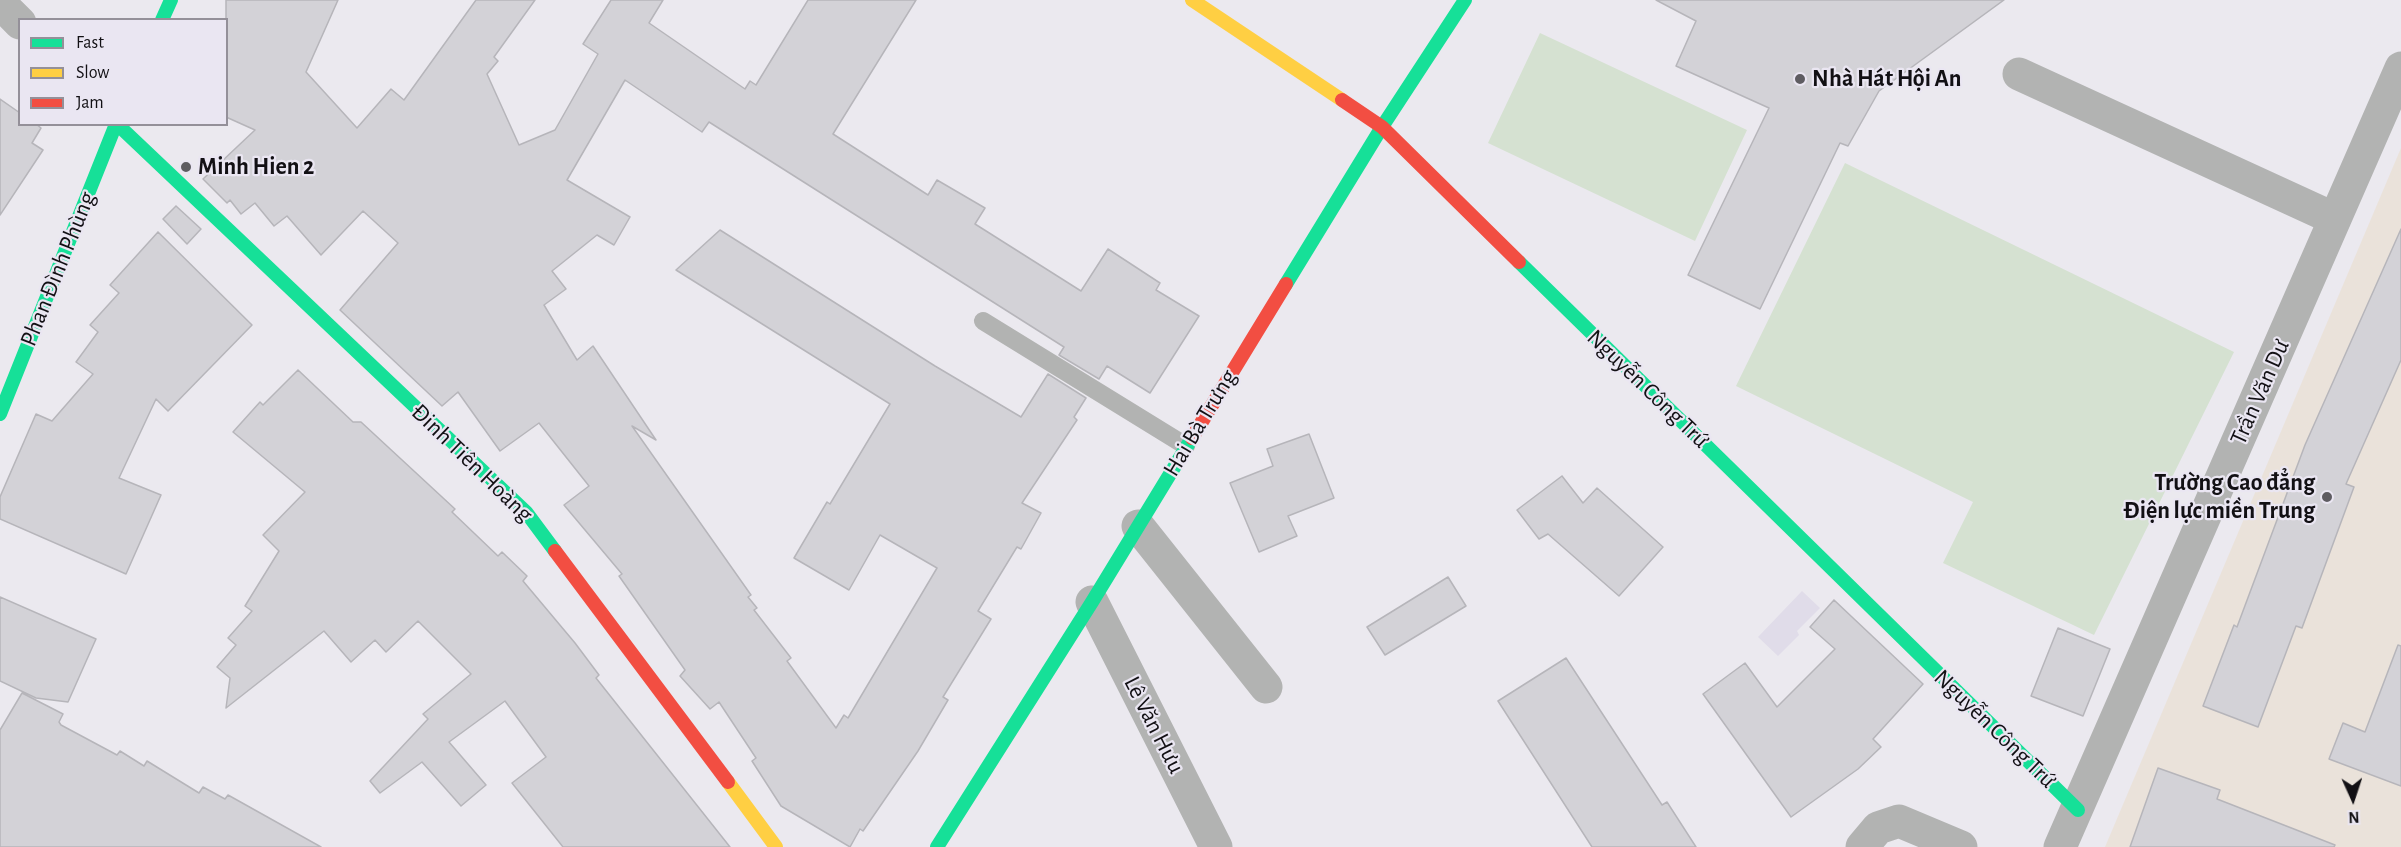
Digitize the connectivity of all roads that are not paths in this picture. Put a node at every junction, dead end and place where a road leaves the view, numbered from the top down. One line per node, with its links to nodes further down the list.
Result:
1 (171, 0): 4 (street)
2 (1192, 0): 9 (street, Nguyễn Công Trứ)
3 (1465, 0): 9 (street, Hai Bà Trưng)
4 (163, 18)
5 (2401, 68): 10 (street, Trần Văn Dư)
6 (2019, 74): 10 (street)
7 (115, 126): 12 (street, Phan Đình Phùng)
8 (118, 126): 18 (street, Đinh Tiên Hoàng)
9 (1382, 127): 13 (street, Hai Bà Trưng); 17 (street, Nguyễn Công Trứ)
10 (2335, 219): 17 (street, Trần Văn Dư)
11 (984, 321): 13 (lane)
12 (0, 414)
13 (1186, 446): 14 (street, Hai Bà Trưng)
14 (1138, 526): 15 (street, Hai Bà Trưng); 16 (street)
15 (1092, 602): 19 (street, Hai Bà Trưng); 20 (street, Lê Văn Hưu)
16 (1266, 687)
17 (2078, 810): 23 (street, Trần Văn Dư)
18 (776, 847)
19 (937, 847)
20 (1216, 847)
21 (1862, 847): 22 (street)
22 (1960, 847)
23 (2060, 847)

